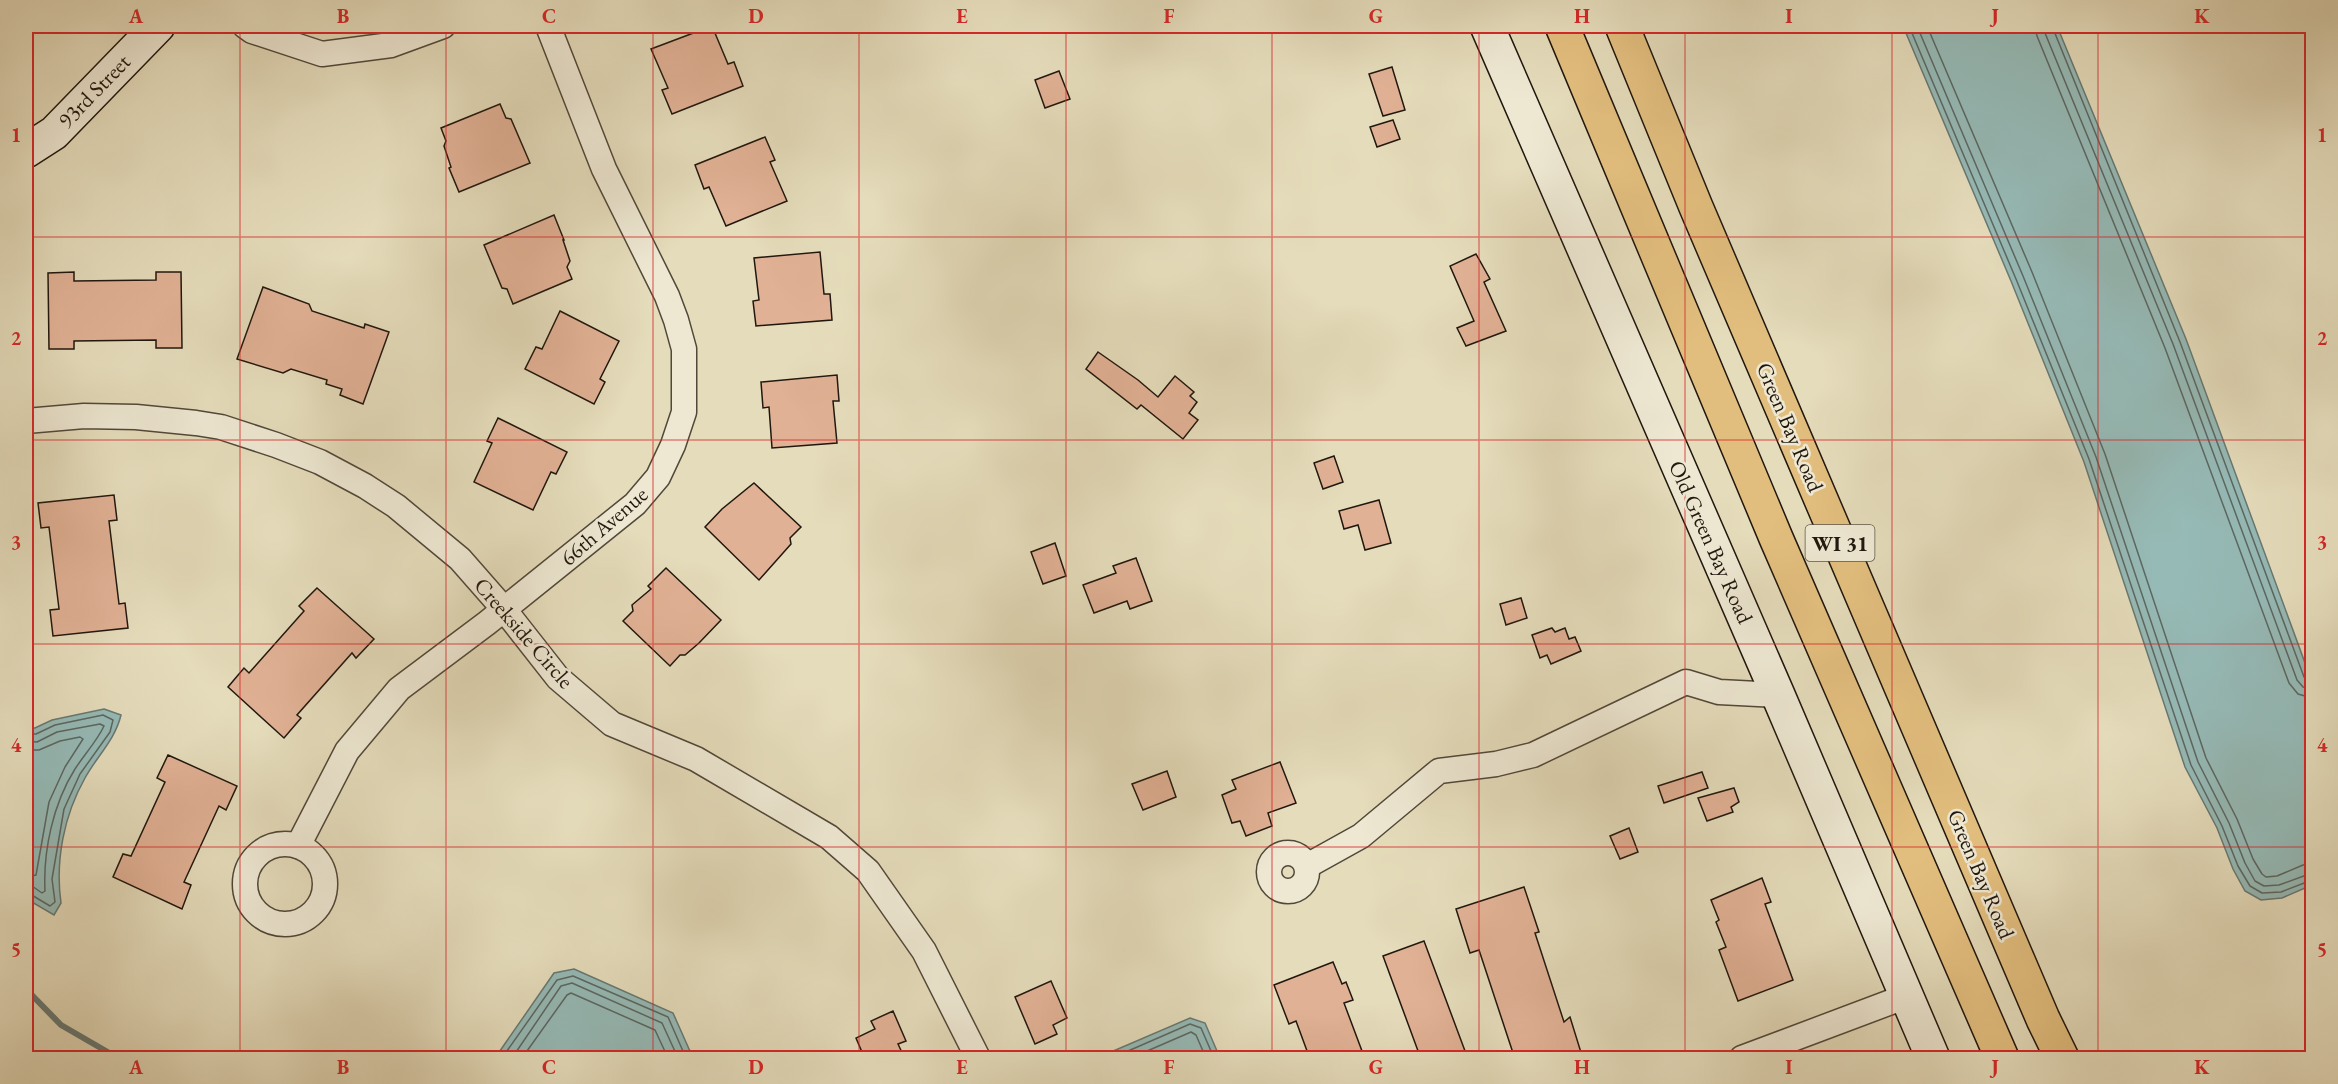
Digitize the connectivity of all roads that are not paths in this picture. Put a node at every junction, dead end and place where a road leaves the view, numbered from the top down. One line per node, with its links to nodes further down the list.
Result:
1 (158, 26): 8 (street, 93rd Street)
2 (244, 26): 3 (street)
3 (443, 26)
4 (548, 26): 10 (street, 66th Avenue)
5 (1487, 26): 11 (street, Old Green Bay Road)
6 (1562, 26): 18 (main road, WI 31)
7 (1622, 26): 19 (main road, Green Bay Road / WI 31)
8 (26, 151)
9 (26, 421): 10 (street, Creekside Circle)
10 (503, 608): 12 (street, 66th Avenue); 15 (street, Creekside Circle)
11 (1778, 695): 13 (street); 14 (street, Old Green Bay Road)
12 (298, 846)
13 (1307, 866)
14 (1906, 996): 16 (street); 17 (street, Old Green Bay Road)
15 (978, 1059)
16 (1742, 1059)
17 (1933, 1059)
18 (2002, 1059)
19 (2062, 1059)

